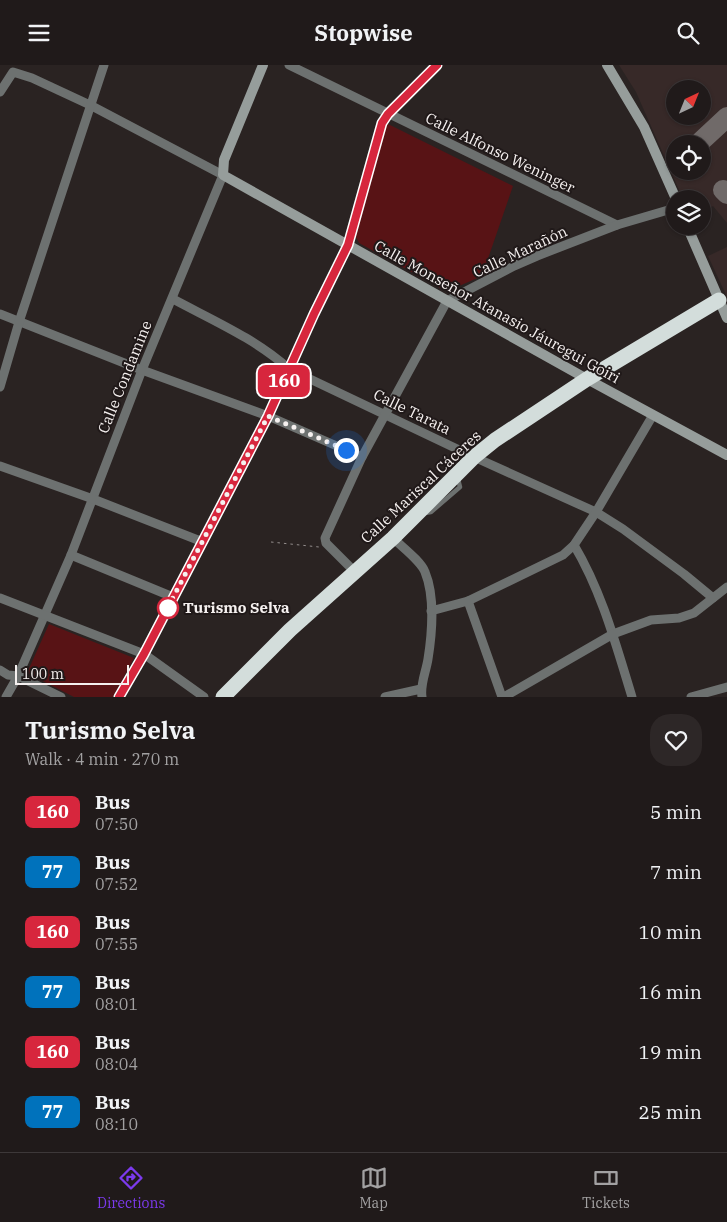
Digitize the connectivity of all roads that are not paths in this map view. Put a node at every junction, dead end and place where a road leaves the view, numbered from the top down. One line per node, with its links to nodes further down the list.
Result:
1 (104, 65): 7 (street)
2 (263, 65): 9 (street, Calle Condamine)
3 (289, 65): 8 (street, Calle Alfonso Weninger)
4 (437, 65): 8 (street)
5 (607, 65): 10 (street)
6 (0, 92): 7 (street, Calle Monseñor Atanasio Jáuregui Goiri)
7 (90, 105): 9 (street, Calle Monseñor Atanasio Jáuregui Goiri); 20 (street)
8 (388, 114): 12 (street, Calle Alfonso Weninger); 14 (street)
9 (223, 175): 14 (street, Calle Monseñor Atanasio Jáuregui Goiri); 15 (street, Calle Condamine)
10 (672, 190)
11 (666, 211): 12 (street, Calle Marañón)
12 (617, 225): 17 (street, Calle Marañón)
13 (691, 235): 16 (street)
14 (348, 245): 17 (street, Calle Monseñor Atanasio Jáuregui Goiri); 21 (street)
15 (173, 299): 21 (street, Calle Tarata); 22 (street, Calle Condamine)
16 (719, 300): 19 (street); 23 (highway, Calle Mariscal Cáceres)
17 (447, 301): 23 (street, Calle Monseñor Atanasio Jáuregui Goiri); 25 (street)
18 (0, 314): 20 (street)
19 (727, 318)
20 (19, 322): 22 (street); 24 (street)
21 (289, 369): 25 (street, Calle Tarata); 27 (street)
22 (142, 370): 27 (street); 32 (street, Calle Condamine)
23 (587, 379): 26 (street, Calle Monseñor Atanasio Jáuregui Goiri); 30 (highway, Calle Mariscal Cáceres)
24 (0, 387)
25 (384, 414): 29 (street); 30 (street, Calle Tarata)
26 (653, 415): 28 (street, Calle Monseñor Atanasio Jáuregui Goiri); 33 (street)
27 (268, 416): 29 (street); 35 (street)
28 (727, 455)
29 (362, 457): 38 (street)
30 (474, 457): 33 (street, Calle Tarata); 34 (highway, Calle Mariscal Cáceres)
31 (0, 466): 32 (street)
32 (93, 499): 35 (street); 37 (street, Calle Condamine)
33 (596, 512): 36 (street); 42 (street, Calle Tarata)
34 (393, 538): 38 (highway, Calle Mariscal Cáceres); 44 (street)
35 (203, 542): 40 (street)
36 (574, 545): 43 (street); 46 (street)
37 (71, 555): 40 (street); 45 (street, Calle Condamine)
38 (355, 572): 56 (highway, Calle Mariscal Cáceres)
39 (727, 587): 42 (street)
40 (174, 597): 47 (street)
41 (0, 598): 45 (street)
42 (713, 598): 46 (street)
43 (468, 601): 44 (street); 58 (street)
44 (431, 611): 51 (street)
45 (44, 616): 47 (street); 49 (street, Calle Condamine)
46 (613, 634): 58 (street); 59 (street)
47 (144, 654): 54 (street); 55 (street)
48 (0, 670): 49 (street)
49 (18, 676): 52 (street, Calle Condamine); 53 (street)
50 (727, 687): 60 (street)
51 (421, 693): 57 (street)
52 (6, 697)
53 (61, 697)
54 (119, 697)
55 (204, 697)
56 (223, 697)
57 (385, 697)
58 (503, 697)
59 (632, 697)
60 (691, 697)

